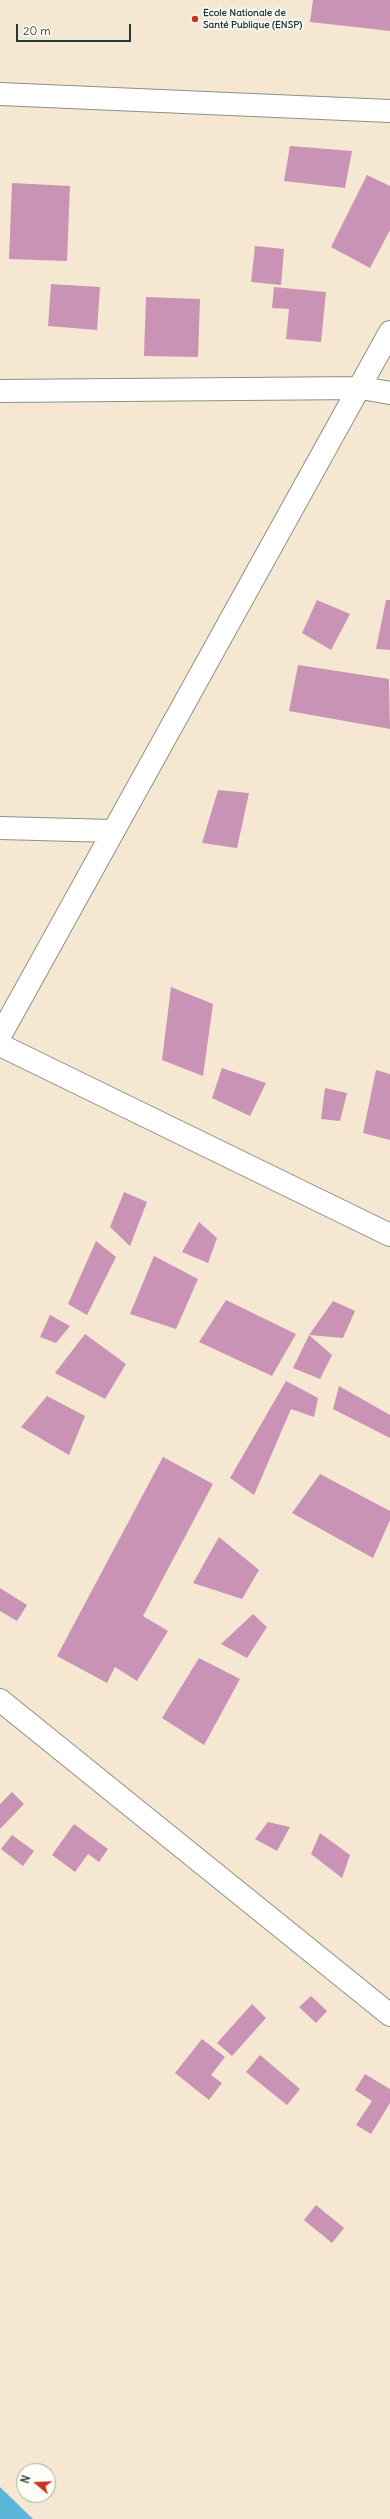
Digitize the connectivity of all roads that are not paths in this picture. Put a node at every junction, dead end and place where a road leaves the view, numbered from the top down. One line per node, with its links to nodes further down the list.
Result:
1 (0, 94): 2 (street)
2 (390, 111)
3 (390, 332): 4 (street)
4 (361, 388): 5 (street); 6 (street); 8 (street)
5 (0, 391)
6 (390, 393)
7 (0, 828): 8 (street)
8 (112, 831): 9 (street)
9 (0, 1036)
10 (0, 1045): 11 (street)
11 (390, 1235)
12 (0, 1700): 13 (street)
13 (390, 2015)

